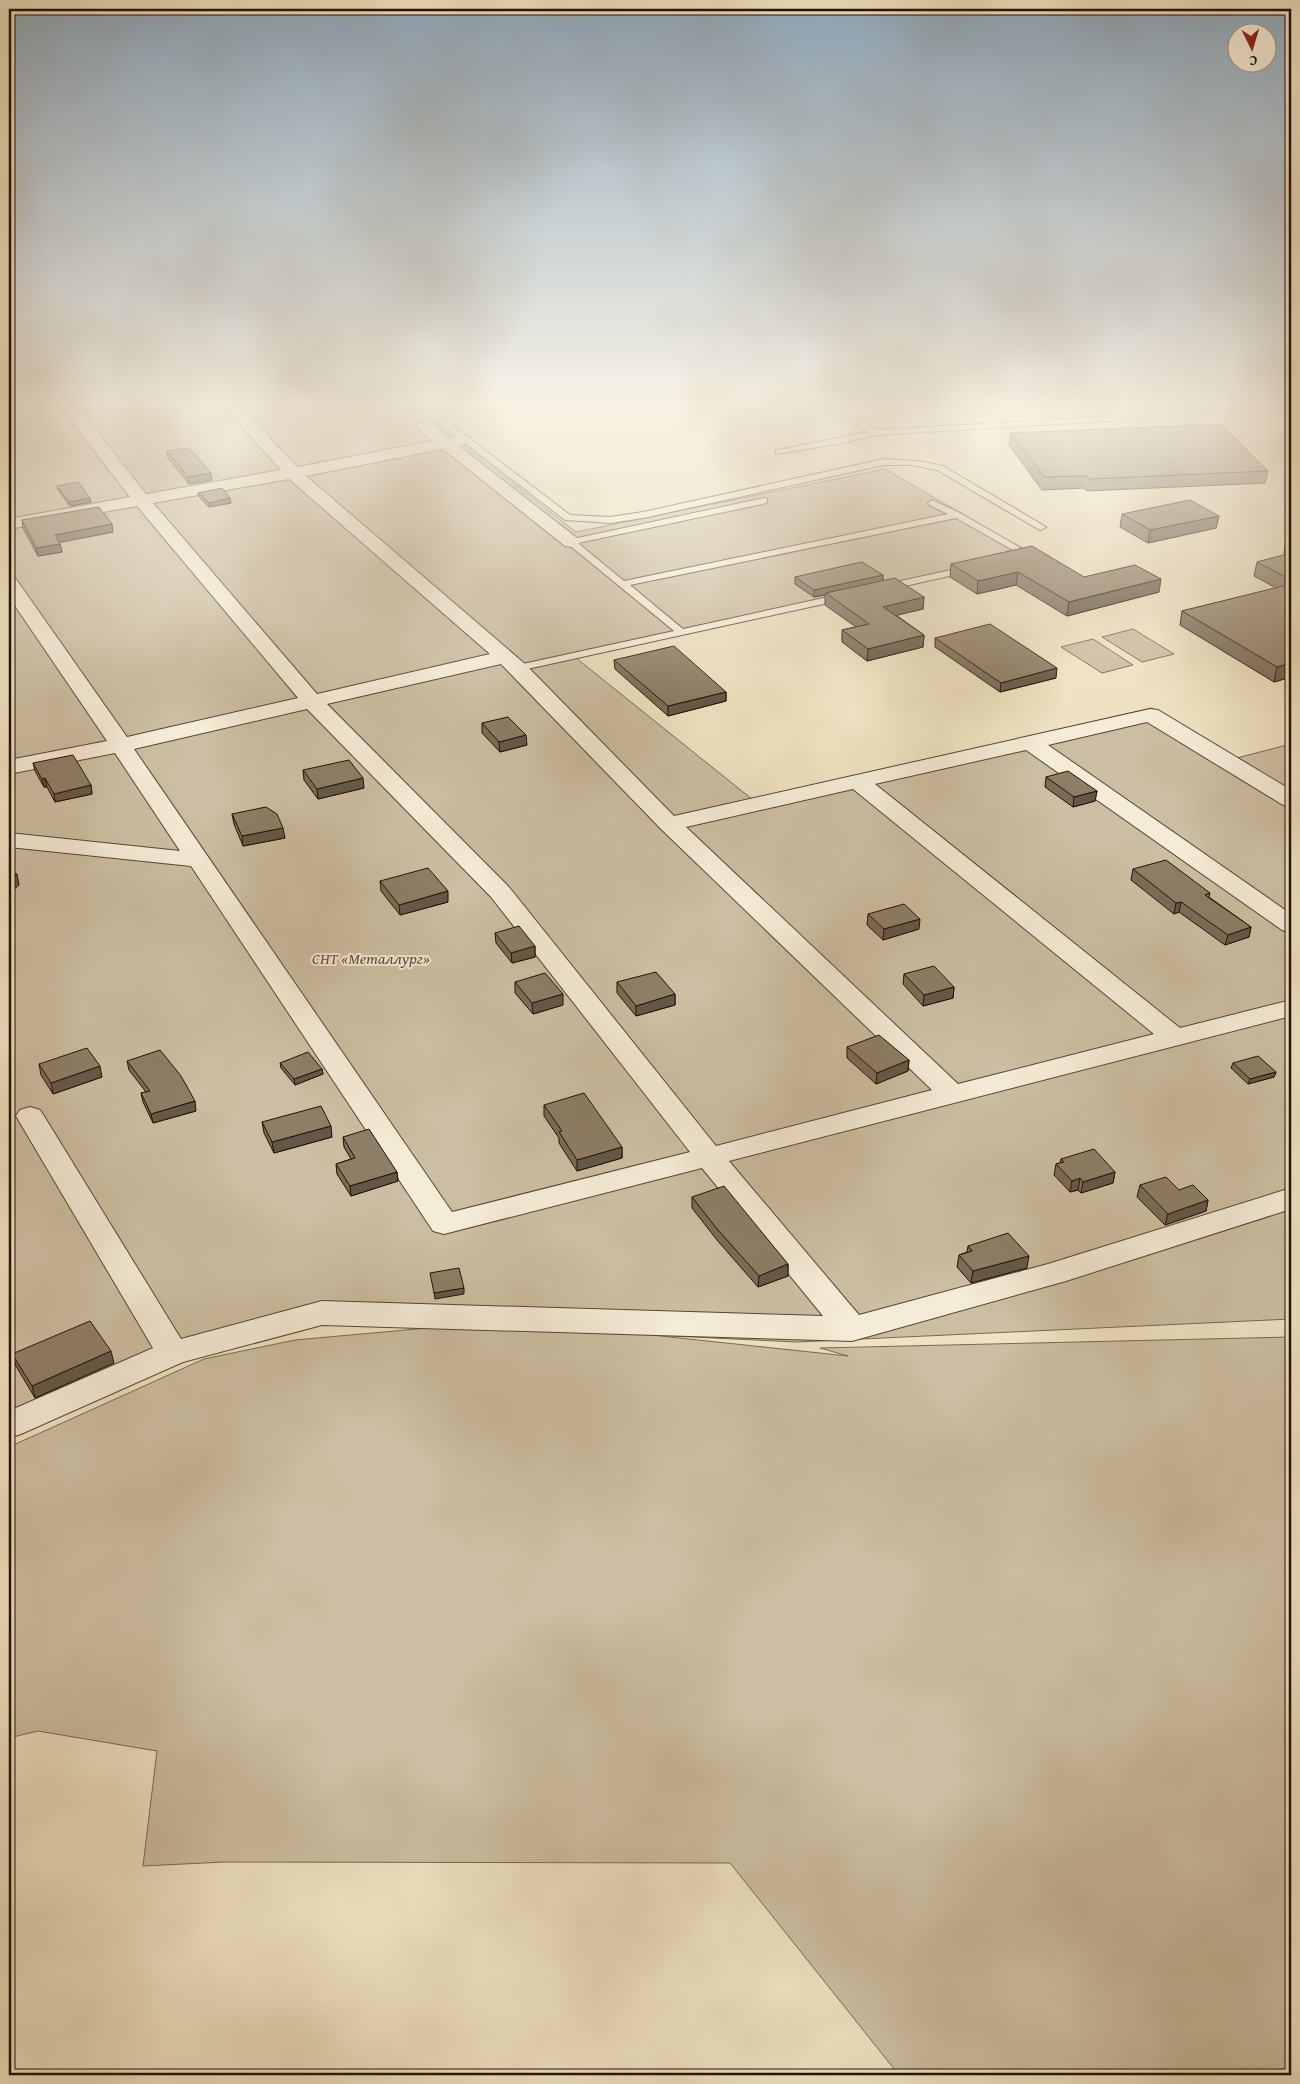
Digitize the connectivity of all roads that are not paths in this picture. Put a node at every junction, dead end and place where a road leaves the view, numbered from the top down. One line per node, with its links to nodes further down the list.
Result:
1 (123, 503): 11 (street)
2 (144, 503): 22 (street)
3 (328, 503): 21 (street)
4 (526, 503): 13 (street)
5 (546, 503): 6 (lane)
6 (691, 503)
7 (753, 503): 13 (lane)
8 (932, 503): 10 (lane)
9 (1000, 503): 12 (lane)
10 (958, 515): 14 (lane); 17 (lane)
11 (9, 524)
12 (1041, 527)
13 (571, 542): 17 (lane)
14 (1009, 560)
15 (980, 566): 18 (lane)
16 (9, 583): 24 (street)
17 (623, 584): 20 (lane)
18 (874, 590)
19 (854, 594): 20 (lane)
20 (680, 631): 21 (lane)
21 (511, 663): 22 (street); 28 (street)
22 (311, 700): 24 (street); 36 (street)
23 (1030, 742): 26 (street); 27 (street); 31 (street)
24 (121, 745): 25 (street); 30 (street)
25 (9, 767)
26 (857, 782): 28 (street); 33 (street)
27 (1291, 800)
28 (669, 824): 34 (street)
29 (9, 840): 30 (street)
30 (199, 860): 36 (street)
31 (1291, 925)
32 (1291, 1008): 33 (street)
33 (1174, 1037): 34 (street)
34 (951, 1093): 36 (street)
35 (30, 1116): 39 (street)
36 (710, 1158): 38 (street)
37 (1291, 1198): 38 (street)
38 (852, 1328): 39 (street)
39 (173, 1353): 40 (street)
40 (9, 1425)

